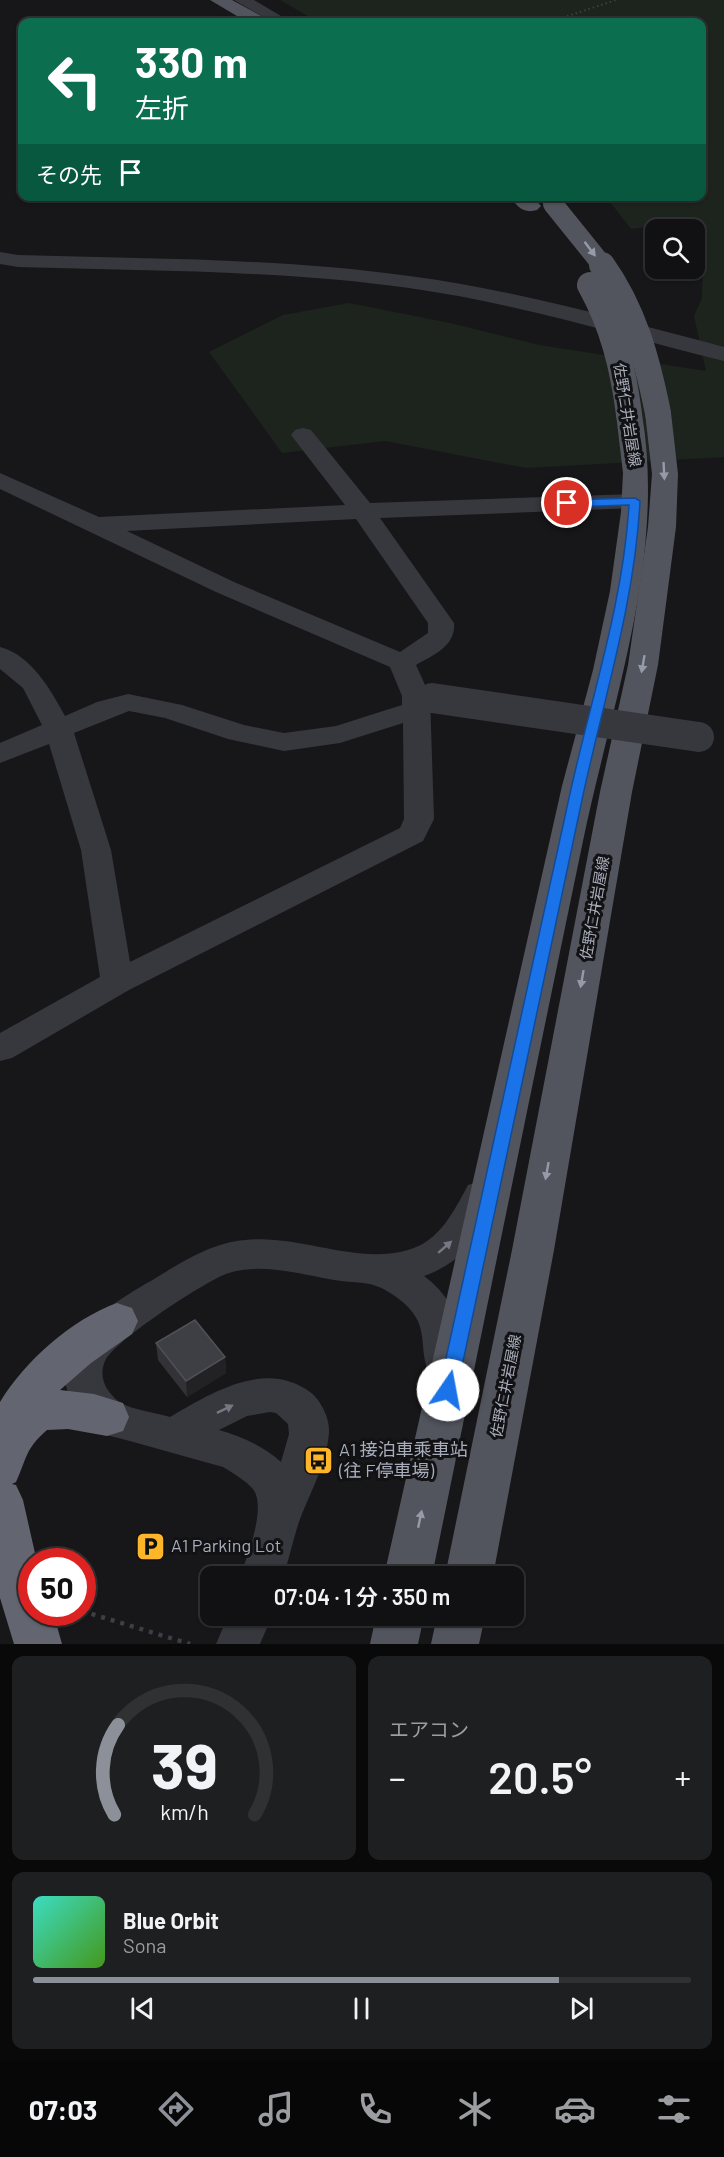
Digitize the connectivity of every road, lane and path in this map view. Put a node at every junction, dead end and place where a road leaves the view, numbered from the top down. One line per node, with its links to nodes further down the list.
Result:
1 (242, 0): 6 (street)
2 (616, 0): 7 (path)
3 (212, 3): 4 (main road); 5 (main road)
4 (230, 18)
5 (249, 18)
6 (276, 18)
7 (562, 18)
8 (537, 201): 11 (main road, 佐野仁井岩屋線, bridge)
9 (0, 258): 10 (street)
10 (724, 354)
11 (644, 413): 14 (main road, 佐野仁井岩屋線); 34 (main road, 佐野仁井岩屋線, one-way to 34)
12 (303, 435): 15 (street)
13 (0, 480): 16 (street)
14 (635, 501): 15 (street); 25 (main road, 佐野仁井岩屋線)
15 (363, 511): 16 (street); 18 (street)
16 (93, 525): 18 (street)
17 (0, 655): 20 (street)
18 (400, 662): 19 (street)
19 (421, 701): 20 (street); 21 (street, bridge); 23 (street)
20 (58, 728): 22 (street); 23 (street)
21 (699, 737)
22 (0, 754)
23 (117, 982): 24 (street)
24 (0, 1049)
25 (516, 1072): 26 (street, one-way to 25); 30 (main road, 佐野仁井岩屋線)
26 (372, 1269): 27 (street); 30 (street)
27 (117, 1321): 28 (street); 31 (highway)
28 (107, 1417): 29 (street); 31 (highway)
29 (173, 1436): 33 (street); 33 (street, one-way to 33)
30 (433, 1458): 36 (main road, 佐野仁井岩屋線, one-way to 30)
31 (0, 1469)
32 (0, 1500): 42 (highway)
33 (279, 1523): 35 (street)
34 (472, 1564)
35 (265, 1566)
36 (410, 1566)
37 (96, 1615): 43 (path)
38 (246, 1626): 44 (street)
39 (398, 1626): 45 (main road)
40 (459, 1626): 46 (main road)
41 (471, 1626): 47 (street)
42 (39, 1644)
43 (190, 1644)
44 (238, 1644)
45 (394, 1644)
46 (455, 1644)
47 (471, 1644)

